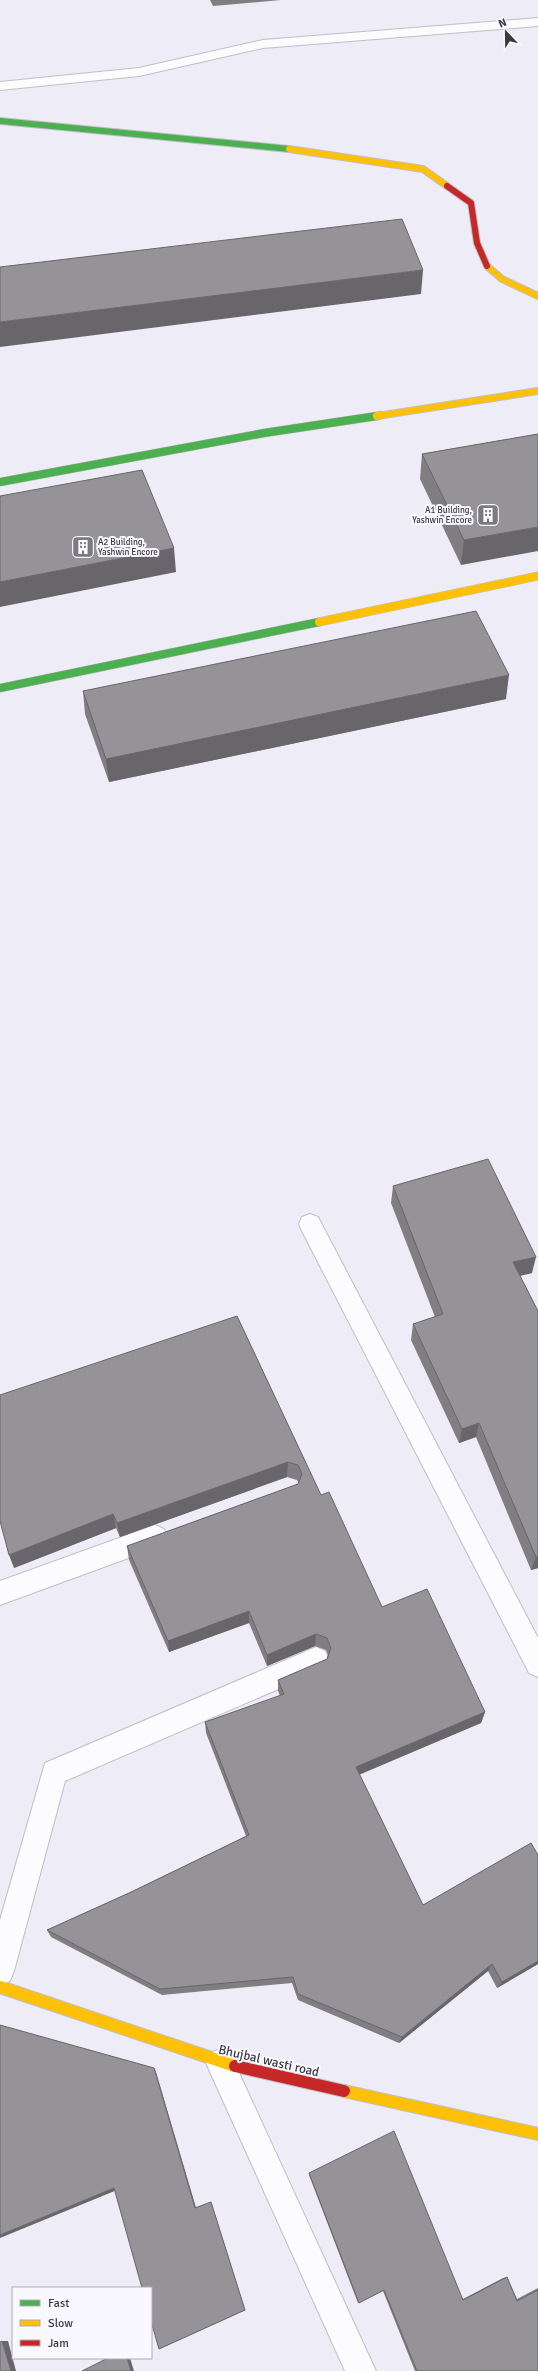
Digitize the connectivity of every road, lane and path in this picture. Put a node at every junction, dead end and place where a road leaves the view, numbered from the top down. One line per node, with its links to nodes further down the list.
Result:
1 (538, 22): 2 (street)
2 (0, 86)
3 (0, 121): 4 (street)
4 (538, 296)
5 (538, 391): 6 (street)
6 (0, 482)
7 (538, 576): 8 (street)
8 (0, 688)
9 (310, 1224): 13 (street)
10 (177, 1529): 11 (street)
11 (0, 1592)
12 (316, 1660): 14 (street)
13 (538, 1664)
14 (0, 1971)
15 (0, 1987): 16 (street, Bhujbal wasti road)
16 (220, 2063): 17 (street, Bhujbal wasti road); 18 (street)
17 (538, 2134)
18 (361, 2371)

